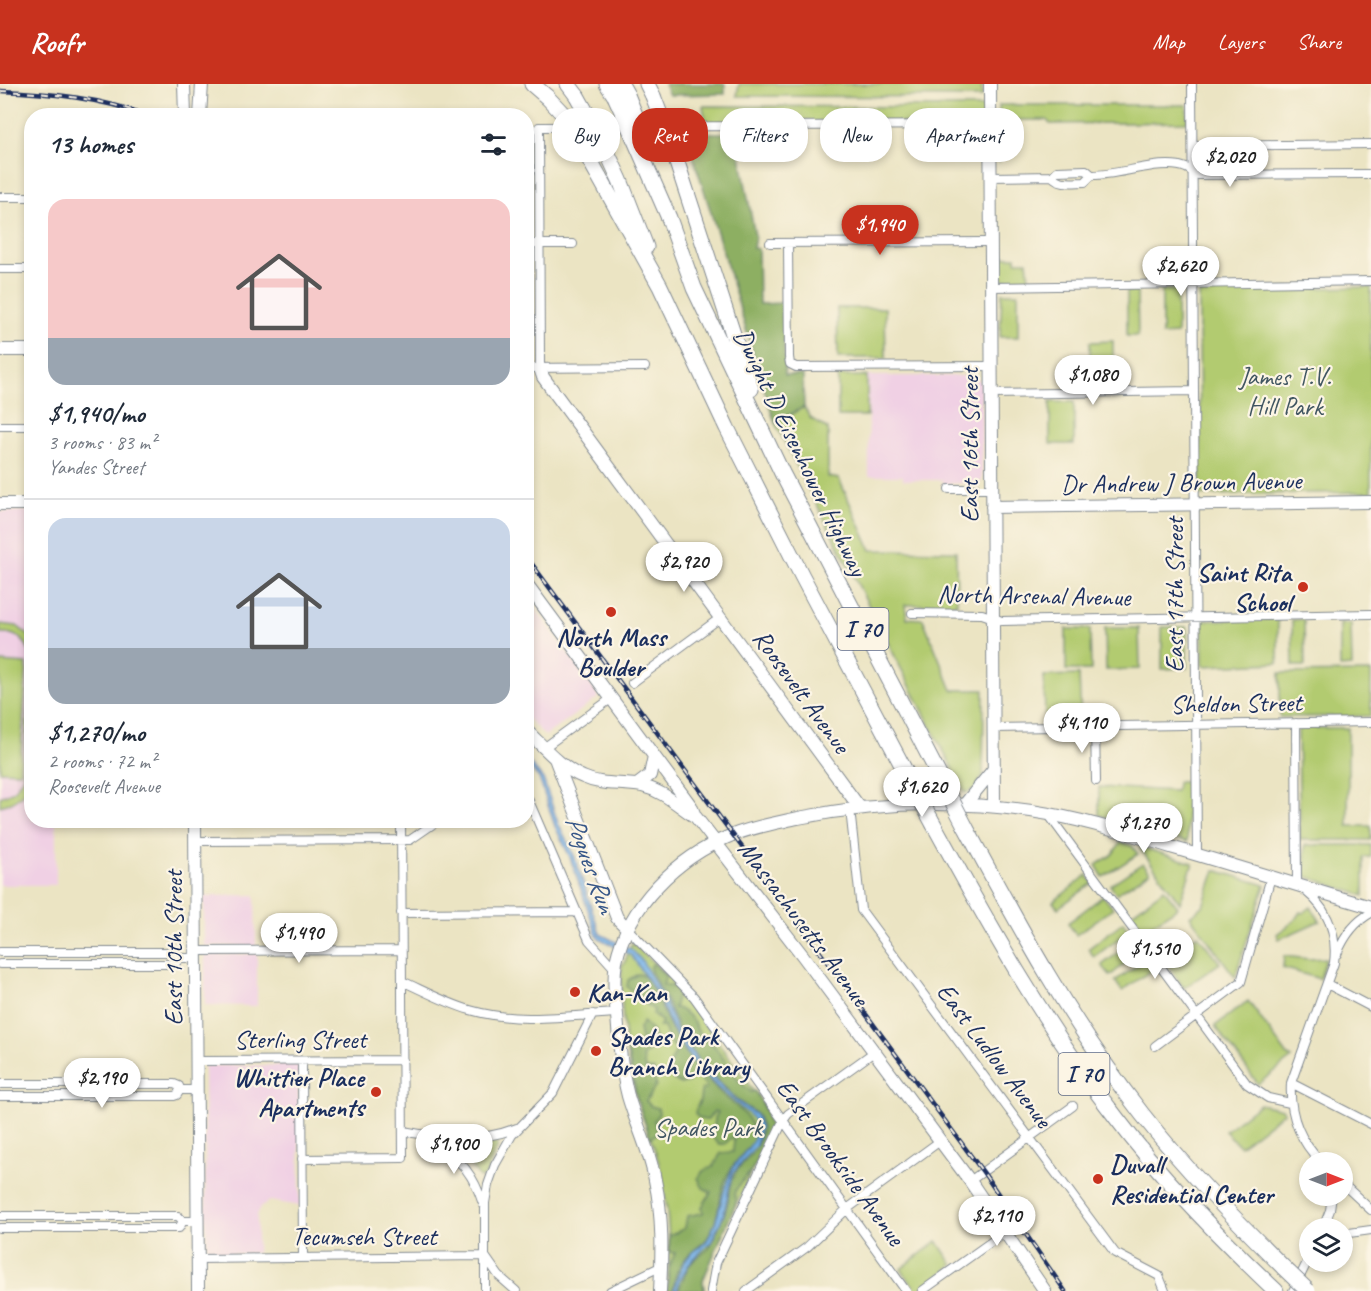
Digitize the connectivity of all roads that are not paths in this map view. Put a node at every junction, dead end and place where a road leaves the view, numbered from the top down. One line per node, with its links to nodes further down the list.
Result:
1 (184, 84): 9 (street)
2 (202, 84): 10 (street)
3 (532, 84): 32 (highway, I 70, bridge)
4 (990, 84): 11 (street, East 16th Street)
5 (1192, 84): 14 (street, East 17th Street)
6 (573, 90): 32 (highway, bridge)
7 (618, 90): 43 (highway, Dwight D Eisenhower Highway / I 70, bridge)
8 (650, 90): 43 (highway, bridge)
9 (185, 108)
10 (200, 108)
11 (991, 108)
12 (904, 125): 25 (street)
13 (1371, 144): 14 (street)
14 (1193, 146): 16 (street, East 17th Street)
15 (991, 162): 18 (street, East 16th Street)
16 (1193, 172): 17 (street); 18 (street); 30 (street, East 17th Street)
17 (1371, 174)
18 (991, 177): 21 (street, East 16th Street)
19 (0, 197): 20 (street)
20 (24, 197)
21 (991, 242): 23 (street); 31 (street, East 16th Street)
22 (770, 243): 23 (street)
23 (788, 243): 35 (street)
24 (534, 244): 25 (street)
25 (539, 244): 26 (street); 38 (street)
26 (573, 244)
27 (0, 269): 28 (street)
28 (24, 269)
29 (1371, 281): 30 (street)
30 (1193, 283): 31 (street); 39 (street, East 17th Street)
31 (991, 287): 35 (street, East 16th Street)
32 (666, 298): 153 (highway, Dwight D Eisenhower Highway / I 70, bridge)
33 (0, 350): 34 (street)
34 (24, 350)
35 (991, 366): 40 (street, East 16th Street)
36 (645, 367): 38 (street)
37 (534, 368): 38 (street)
38 (540, 368): 55 (street, Roosevelt Avenue)
39 (1194, 391): 40 (street); 49 (street, East 17th Street)
40 (992, 394): 45 (street, East 16th Street)
41 (0, 426): 42 (street)
42 (24, 426)
43 (782, 473): 155 (highway, Dwight D Eisenhower Highway / I 70, bridge)
44 (949, 489): 45 (street)
45 (992, 489): 50 (street, East 16th Street)
46 (1371, 502): 49 (street, Dr Andrew J Brown Avenue)
47 (0, 504): 48 (street)
48 (24, 504)
49 (1194, 504): 50 (street, Dr Andrew J Brown Avenue); 56 (street, East 17th Street)
50 (992, 507): 54 (street, East 16th Street)
51 (534, 594): 58 (street, Massachusetts Avenue)
52 (912, 613): 54 (street, North Arsenal Avenue)
53 (1371, 614): 56 (street, North Arsenal Avenue)
54 (992, 617): 56 (street, North Arsenal Avenue); 63 (street, East 16th Street)
55 (720, 618): 57 (street); 73 (street, Roosevelt Avenue)
56 (1195, 618): 61 (street, East 17th Street)
57 (632, 683)
58 (612, 698): 65 (street); 66 (street, Massachusetts Avenue)
59 (1371, 722): 60 (street, Sheldon Street)
60 (1296, 723): 61 (street, Sheldon Street); 85 (street)
61 (1196, 725): 62 (street, Sheldon Street); 83 (street, East 17th Street)
62 (1095, 726): 63 (street, Sheldon Street); 69 (street)
63 (993, 728): 68 (street, East 16th Street)
64 (534, 737): 65 (street, East Brookside Avenue)
65 (545, 747): 67 (street, East Brookside Avenue)
66 (654, 756): 70 (street); 76 (street, Massachusetts Avenue)
67 (555, 757): 70 (street, East Brookside Avenue); 90 (street, East Brookside Avenue)
68 (993, 770): 71 (street); 72 (street, East 16th Street)
69 (1096, 781)
70 (637, 785): 76 (street, East Brookside Avenue)
71 (965, 804): 72 (street); 73 (street)
72 (994, 807): 75 (street)
73 (855, 808): 82 (street); 121 (street, East Ludlow Avenue)
74 (534, 813): 87 (street)
75 (1048, 814): 83 (street); 103 (street)
76 (695, 816): 82 (street, Massachusetts Avenue)
77 (195, 828): 80 (street, East 10th Street)
78 (401, 828): 81 (street)
79 (427, 828): 81 (street)
80 (195, 840): 81 (street); 93 (street, East 10th Street)
81 (401, 840): 89 (street)
82 (715, 843): 90 (street); 105 (street, Massachusetts Avenue)
83 (1197, 855): 84 (street)
84 (1271, 877): 85 (street); 103 (street)
85 (1297, 885): 86 (street); 95 (street)
86 (1371, 907)
87 (576, 912): 89 (street); 97 (street)
88 (1371, 913): 95 (street)
89 (401, 914): 91 (street)
90 (627, 928): 97 (street); 116 (street, East Brookside Avenue)
91 (401, 950): 93 (street); 98 (street)
92 (0, 952): 94 (street)
93 (196, 954): 94 (street); 108 (street, East 10th Street)
94 (180, 958): 96 (street)
95 (1334, 963): 99 (street)
96 (0, 964)
97 (616, 964): 101 (street)
98 (402, 981): 102 (street); 107 (street)
99 (1327, 984): 100 (street); 109 (street)
100 (1371, 1007)
101 (616, 1013): 102 (street); 140 (street)
102 (593, 1014): 118 (street)
103 (1196, 1015): 104 (street); 114 (street)
104 (1155, 1046)
105 (874, 1052): 116 (street); 122 (street, Massachusetts Avenue)
106 (302, 1060): 107 (street, Sterling Street); 108 (street, Sterling Street); 124 (street)
107 (403, 1060): 119 (street)
108 (197, 1061): 112 (street, East 10th Street)
109 (1291, 1083): 114 (street); 117 (street)
110 (0, 1084): 111 (street)
111 (180, 1090): 112 (street); 113 (street)
112 (197, 1090): 132 (street, East 10th Street)
113 (0, 1096)
114 (1290, 1103): 123 (street)
115 (1073, 1106): 121 (street)
116 (783, 1121): 128 (street, East Brookside Avenue); 147 (street)
117 (1371, 1124)
118 (520, 1126): 120 (street); 127 (street)
119 (403, 1131): 120 (street); 124 (street)
120 (431, 1137): 127 (street)
121 (1030, 1137): 125 (street); 152 (street, East Ludlow Avenue)
122 (940, 1141): 125 (street, Massachusetts Avenue); 128 (street)
123 (1313, 1152)
124 (302, 1159): 138 (street)
125 (970, 1181): 135 (street, Massachusetts Avenue)
126 (1353, 1193): 129 (street)
127 (484, 1206): 137 (street)
128 (847, 1209): 148 (street); 149 (street, East Brookside Avenue)
129 (1371, 1210)
130 (0, 1216): 131 (street)
131 (183, 1221): 132 (street); 133 (street)
132 (197, 1221): 139 (street, East 10th Street)
133 (0, 1228)
134 (1371, 1230): 136 (street)
135 (1005, 1232): 150 (street); 151 (street, Massachusetts Avenue)
136 (1353, 1232)
137 (485, 1256): 138 (street, Tecumseh Street); 143 (street); 144 (street)
138 (303, 1258): 139 (street, Tecumseh Street)
139 (198, 1259): 142 (street, East 10th Street)
140 (662, 1266): 145 (street); 146 (street)
141 (1302, 1272): 154 (street)
142 (198, 1291)
143 (485, 1291)
144 (516, 1291)
145 (610, 1291)
146 (660, 1291)
147 (711, 1291)
148 (746, 1291)
149 (906, 1291)
150 (922, 1291)
151 (1045, 1291)
152 (1165, 1291)
153 (1275, 1291)
154 (1293, 1291)
155 (1308, 1291)

